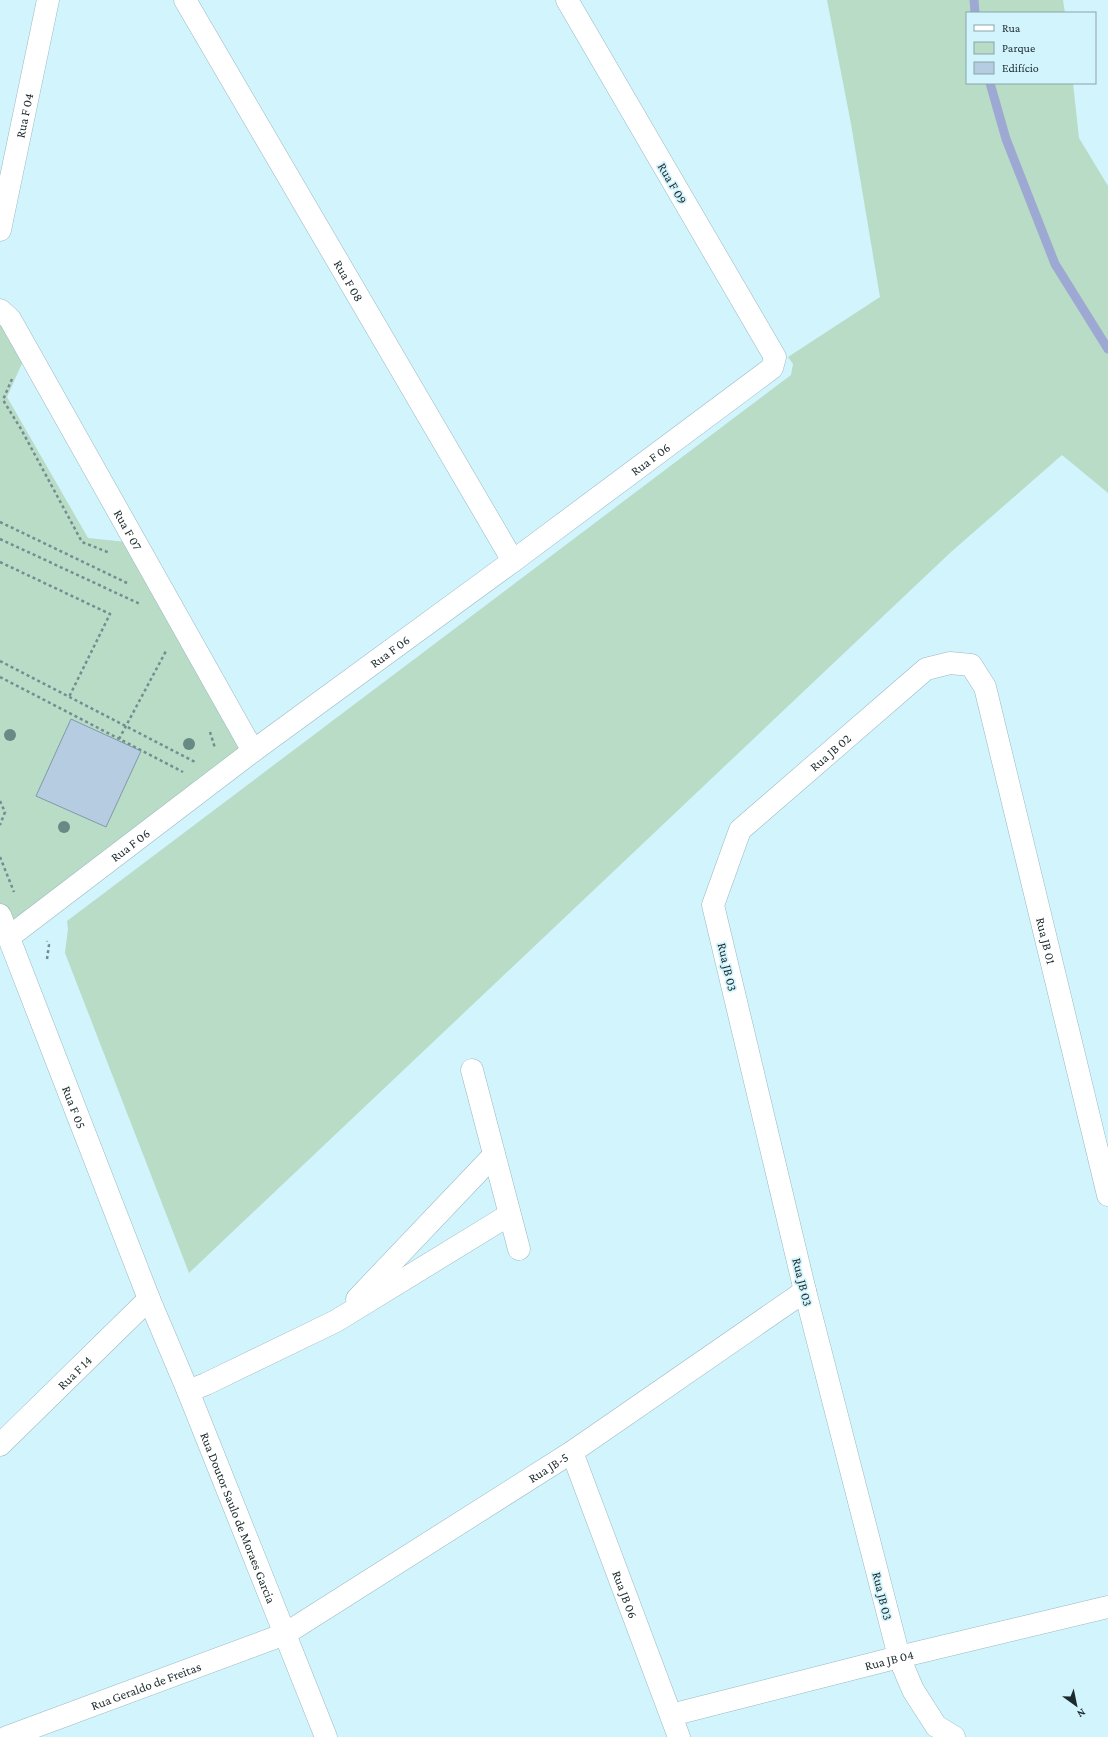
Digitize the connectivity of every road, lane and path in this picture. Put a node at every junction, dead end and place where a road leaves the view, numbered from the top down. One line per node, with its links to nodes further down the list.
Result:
1 (48, 0): 4 (street, Rua F 04)
2 (185, 0): 13 (street, Rua F 08)
3 (567, 0): 6 (street, Rua F 09)
4 (0, 230)
5 (0, 310): 32 (street, Rua F 07)
6 (772, 368): 13 (street, Rua F 06)
7 (13, 374): 9 (path)
8 (0, 397): 9 (path)
9 (2, 400): 12 (path)
10 (0, 522): 16 (path)
11 (0, 539): 19 (path)
12 (112, 554)
13 (513, 561): 32 (street, Rua F 06)
14 (0, 562): 27 (path)
15 (125, 577): 16 (path)
16 (128, 583): 17 (path)
17 (131, 588)
18 (137, 599): 19 (path)
19 (140, 604): 20 (path)
20 (144, 611)
21 (162, 645): 22 (path)
22 (166, 651): 23 (path); 28 (path)
23 (169, 658)
24 (0, 661): 27 (path)
25 (0, 677): 30 (path)
26 (985, 687): 39 (street, Rua JB 02); 44 (street, Rua JB 01)
27 (69, 697): 28 (path)
28 (126, 726): 30 (path); 33 (path)
29 (207, 727): 31 (path)
30 (119, 739): 34 (path)
31 (215, 750)
32 (252, 751): 41 (street, Rua F 06)
33 (200, 764)
34 (188, 774)
35 (0, 801): 36 (path)
36 (0, 825)
37 (0, 857): 38 (path)
38 (20, 896)
39 (713, 905): 47 (street, Rua JB 03)
40 (0, 915): 41 (street, Rua F 05)
41 (9, 937): 48 (street, Rua F 05)
42 (472, 1070): 43 (street)
43 (494, 1155): 45 (street); 49 (street)
44 (1108, 1195)
45 (509, 1214): 46 (street); 49 (street)
46 (519, 1249)
47 (805, 1291): 52 (street, Rua JB-5); 55 (street, Rua JB 03)
48 (149, 1299): 50 (street, Rua Doutor Saulo de Moraes Garcia); 51 (street, Rua F 14)
49 (336, 1320): 50 (street)
50 (188, 1391): 54 (street, Rua Doutor Saulo de Moraes Garcia)
51 (0, 1445)
52 (572, 1452): 54 (street, Rua JB-5); 56 (street, Rua JB 06)
53 (1108, 1607): 55 (street, Rua JB 04)
54 (285, 1634): 57 (street, Rua Geraldo de Freitas); 58 (street, Rua Doutor Saulo de Moraes Garcia)
55 (899, 1657): 56 (street, Rua JB 04); 60 (street, Rua JB 03)
56 (671, 1715): 59 (street, Rua JB 06)
57 (7, 1737)
58 (326, 1737)
59 (679, 1737)
60 (954, 1737)

